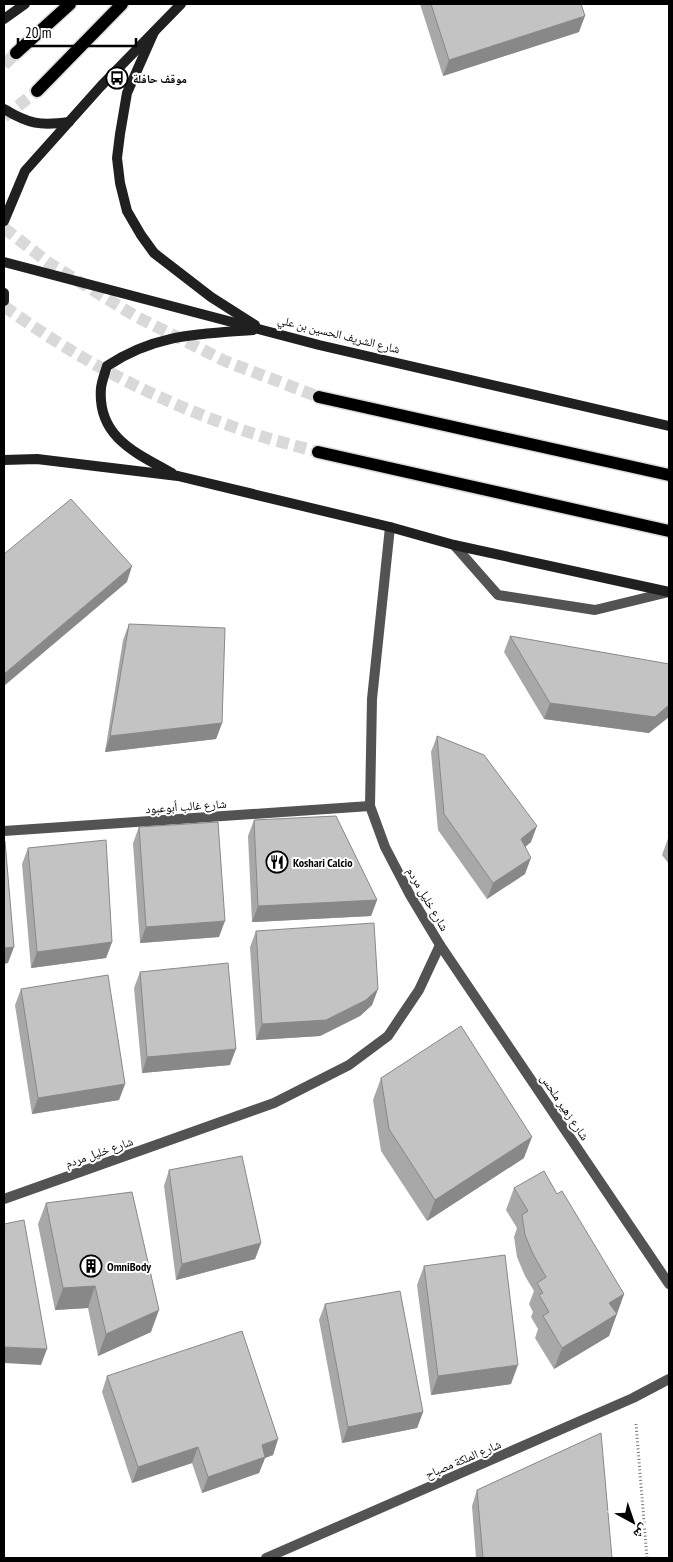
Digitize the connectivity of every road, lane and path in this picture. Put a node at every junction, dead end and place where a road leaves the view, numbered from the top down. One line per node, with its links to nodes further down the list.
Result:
1 (25, 4): 5 (street)
2 (70, 4): 7 (main road)
3 (122, 4): 8 (main road)
4 (181, 4): 6 (street)
5 (5, 20)
6 (154, 32): 10 (street); 15 (street)
7 (16, 53)
8 (37, 91)
9 (4, 109): 10 (street)
10 (69, 122): 11 (street)
11 (4, 221)
12 (4, 262): 15 (street, شارع الشريف الحسين بن علي)
13 (4, 293): 14 (street)
14 (4, 302)
15 (262, 329): 17 (street, شارع الشريف الحسين بن علي); 21 (street)
16 (319, 397): 20 (main road)
17 (669, 426)
18 (318, 452): 23 (main road)
19 (4, 460): 21 (street)
20 (669, 475)
21 (178, 476): 22 (street)
22 (390, 527): 24 (street); 26 (street, شارع خليل مردم)
23 (669, 531)
24 (454, 545): 25 (street); 25 (street)
25 (669, 592)
26 (370, 806): 27 (street, شارع غالب أبوعبود); 28 (street, شارع خليل مردم)
27 (4, 831)
28 (440, 945): 29 (street, شارع خليل مردم); 30 (street, شارع زهير ملحس)
29 (4, 1199)
30 (669, 1284)
31 (669, 1379): 32 (street, شارع الملكة مصباح)
32 (633, 1398): 33 (street, شارع الملكة مصباح); 34 (path)
33 (266, 1558)
34 (648, 1558)

